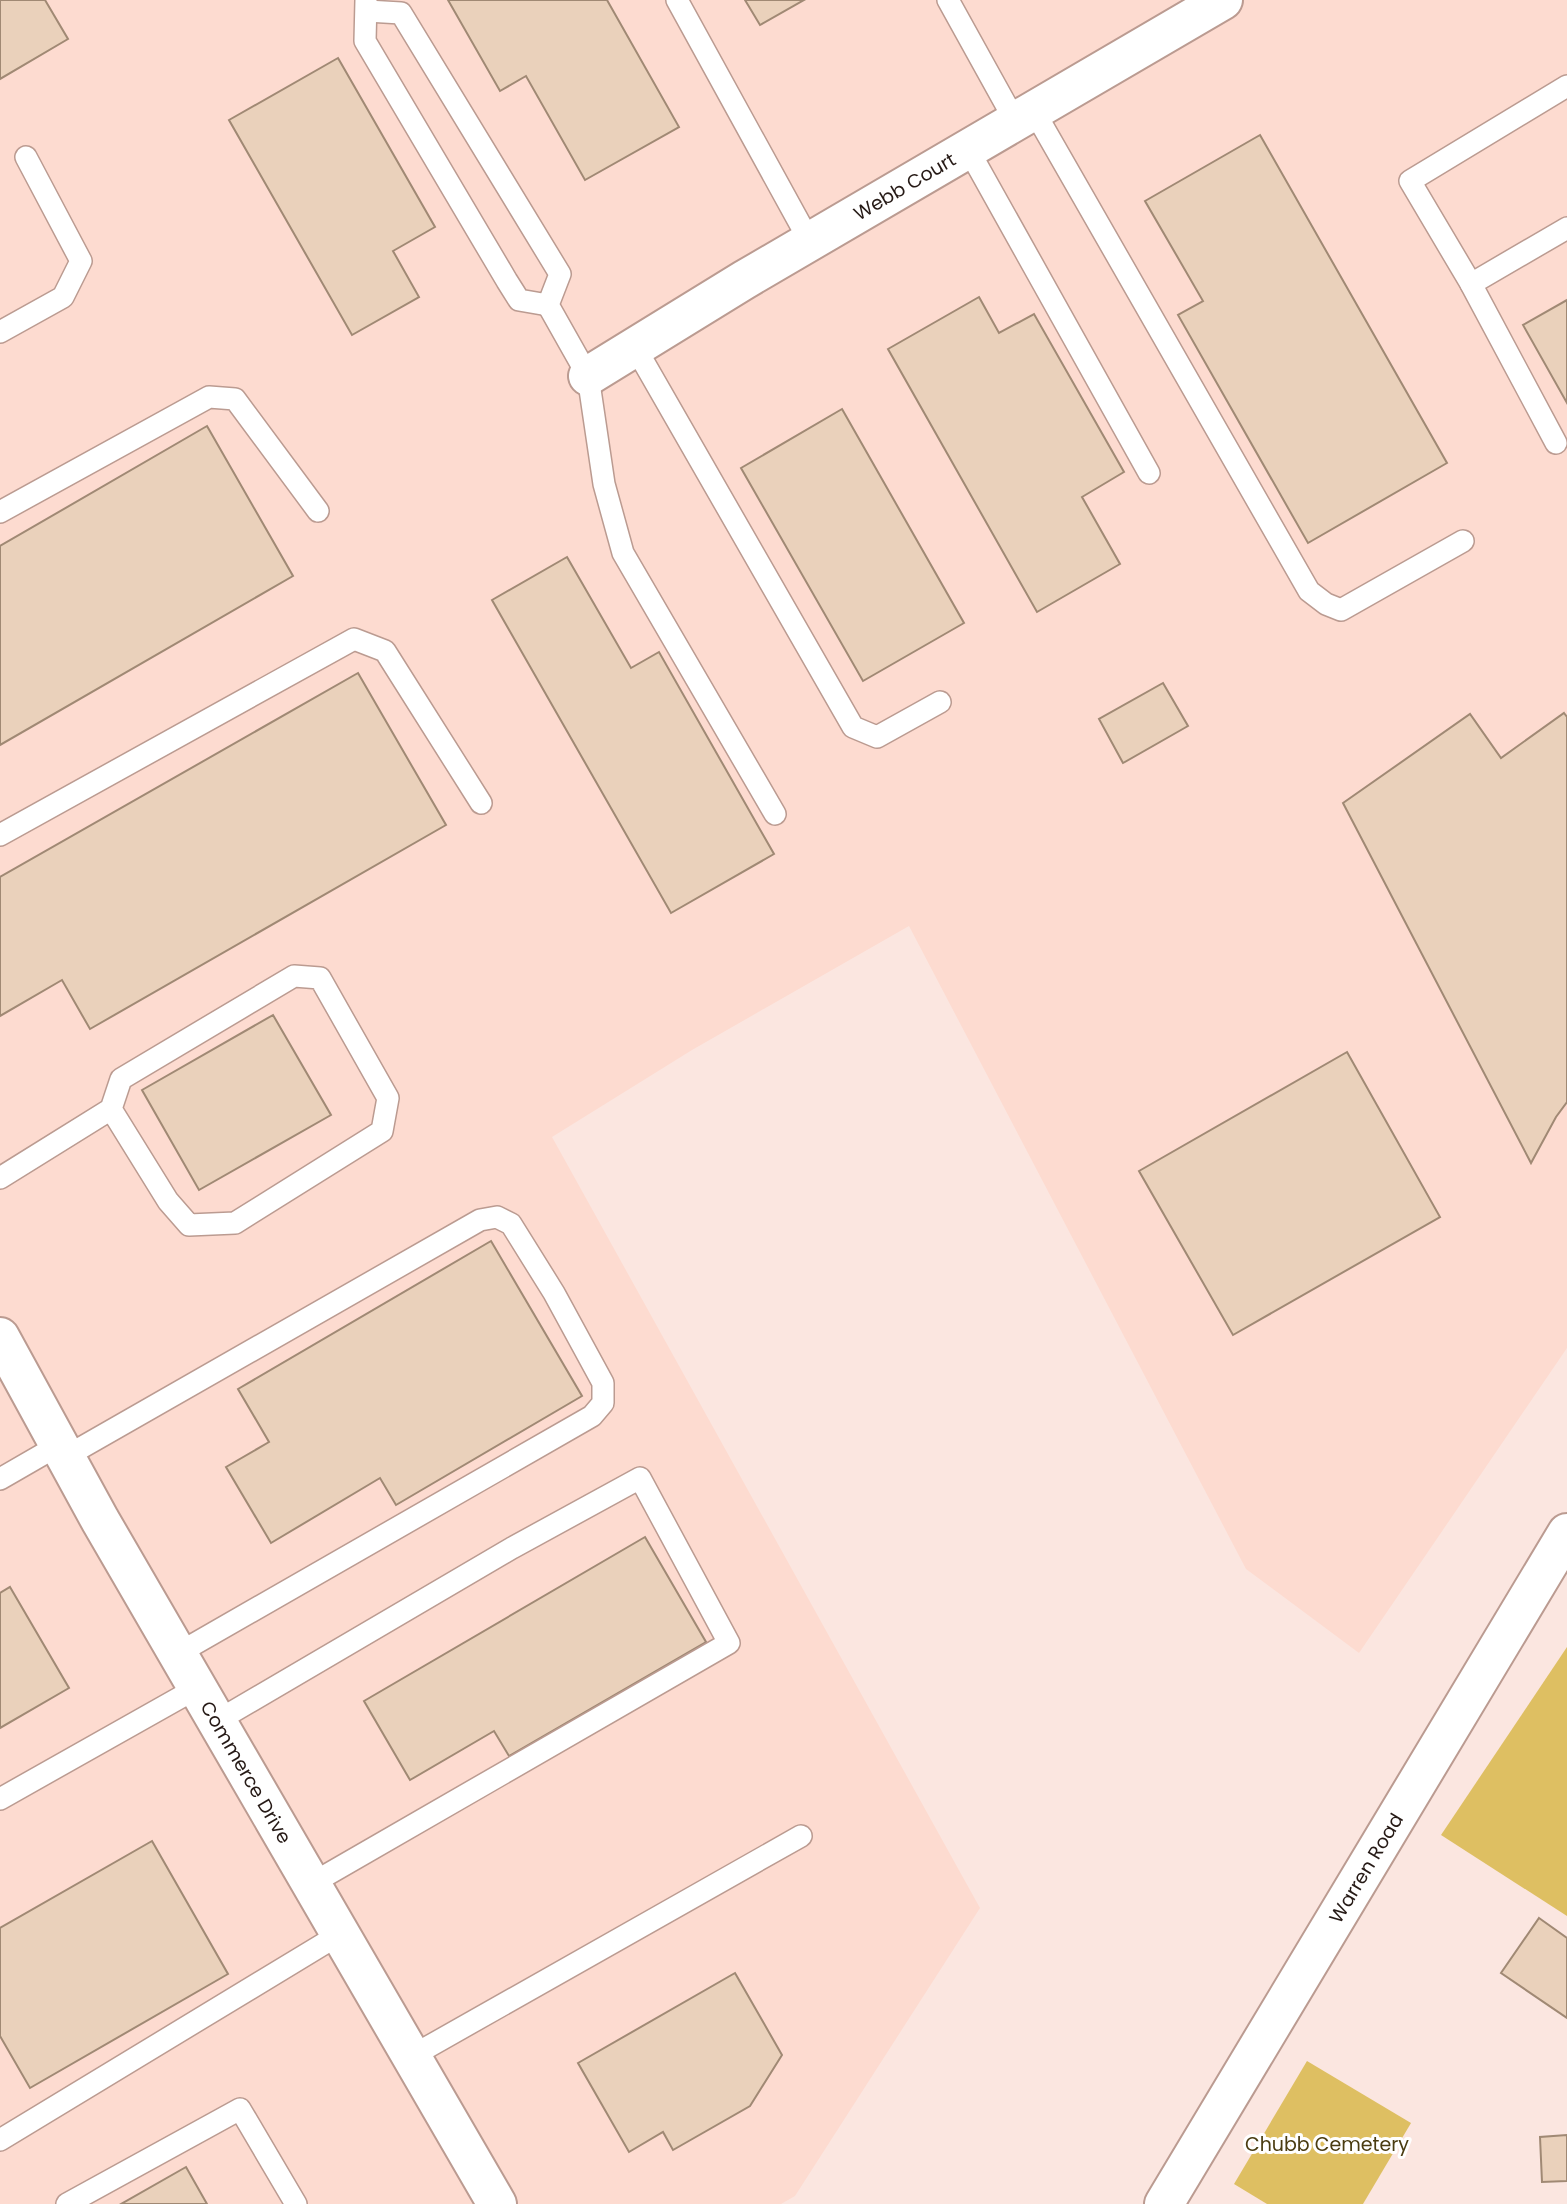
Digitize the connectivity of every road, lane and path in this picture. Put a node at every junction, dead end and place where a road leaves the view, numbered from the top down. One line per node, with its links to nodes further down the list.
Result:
1 (677, 0): 10 (lane)
2 (948, 0): 6 (lane)
3 (1223, 0): 6 (street, Webb Court)
4 (366, 5): 12 (lane); 12 (lane)
5 (1567, 86): 11 (lane)
6 (1025, 116): 7 (street, Webb Court); 20 (lane)
7 (968, 149): 10 (street, Webb Court); 17 (lane)
8 (26, 157): 13 (lane)
9 (1567, 228): 11 (lane)
10 (810, 242): 14 (street, Webb Court)
11 (1471, 284): 16 (lane)
12 (548, 305): 15 (lane)
13 (0, 332)
14 (635, 346): 15 (street, Webb Court); 21 (lane)
15 (587, 376): 23 (lane)
16 (1556, 443)
17 (1149, 473)
18 (318, 511): 19 (lane)
19 (0, 512)
20 (1463, 541)
21 (940, 702)
22 (481, 803): 24 (lane)
23 (775, 814)
24 (0, 835)
25 (111, 1109): 25 (lane); 26 (lane)
26 (0, 1178)
27 (0, 1337): 28 (street, Commerce Drive)
28 (62, 1451): 29 (lane); 31 (street, Commerce Drive); 31 (lane)
29 (0, 1479)
30 (1567, 1533): 43 (street, Warren Road)
31 (177, 1654): 32 (street, Commerce Drive)
32 (197, 1688): 33 (street, Commerce Drive); 34 (lane)
33 (217, 1721): 36 (street, Commerce Drive); 36 (lane)
34 (0, 1799)
35 (801, 1836): 38 (lane)
36 (311, 1884): 37 (street, Commerce Drive)
37 (340, 1934): 38 (street, Commerce Drive); 39 (lane)
38 (412, 2056): 42 (street, Commerce Drive)
39 (0, 2140)
40 (67, 2204): 41 (lane)
41 (296, 2204)
42 (497, 2204)
43 (1164, 2204)

